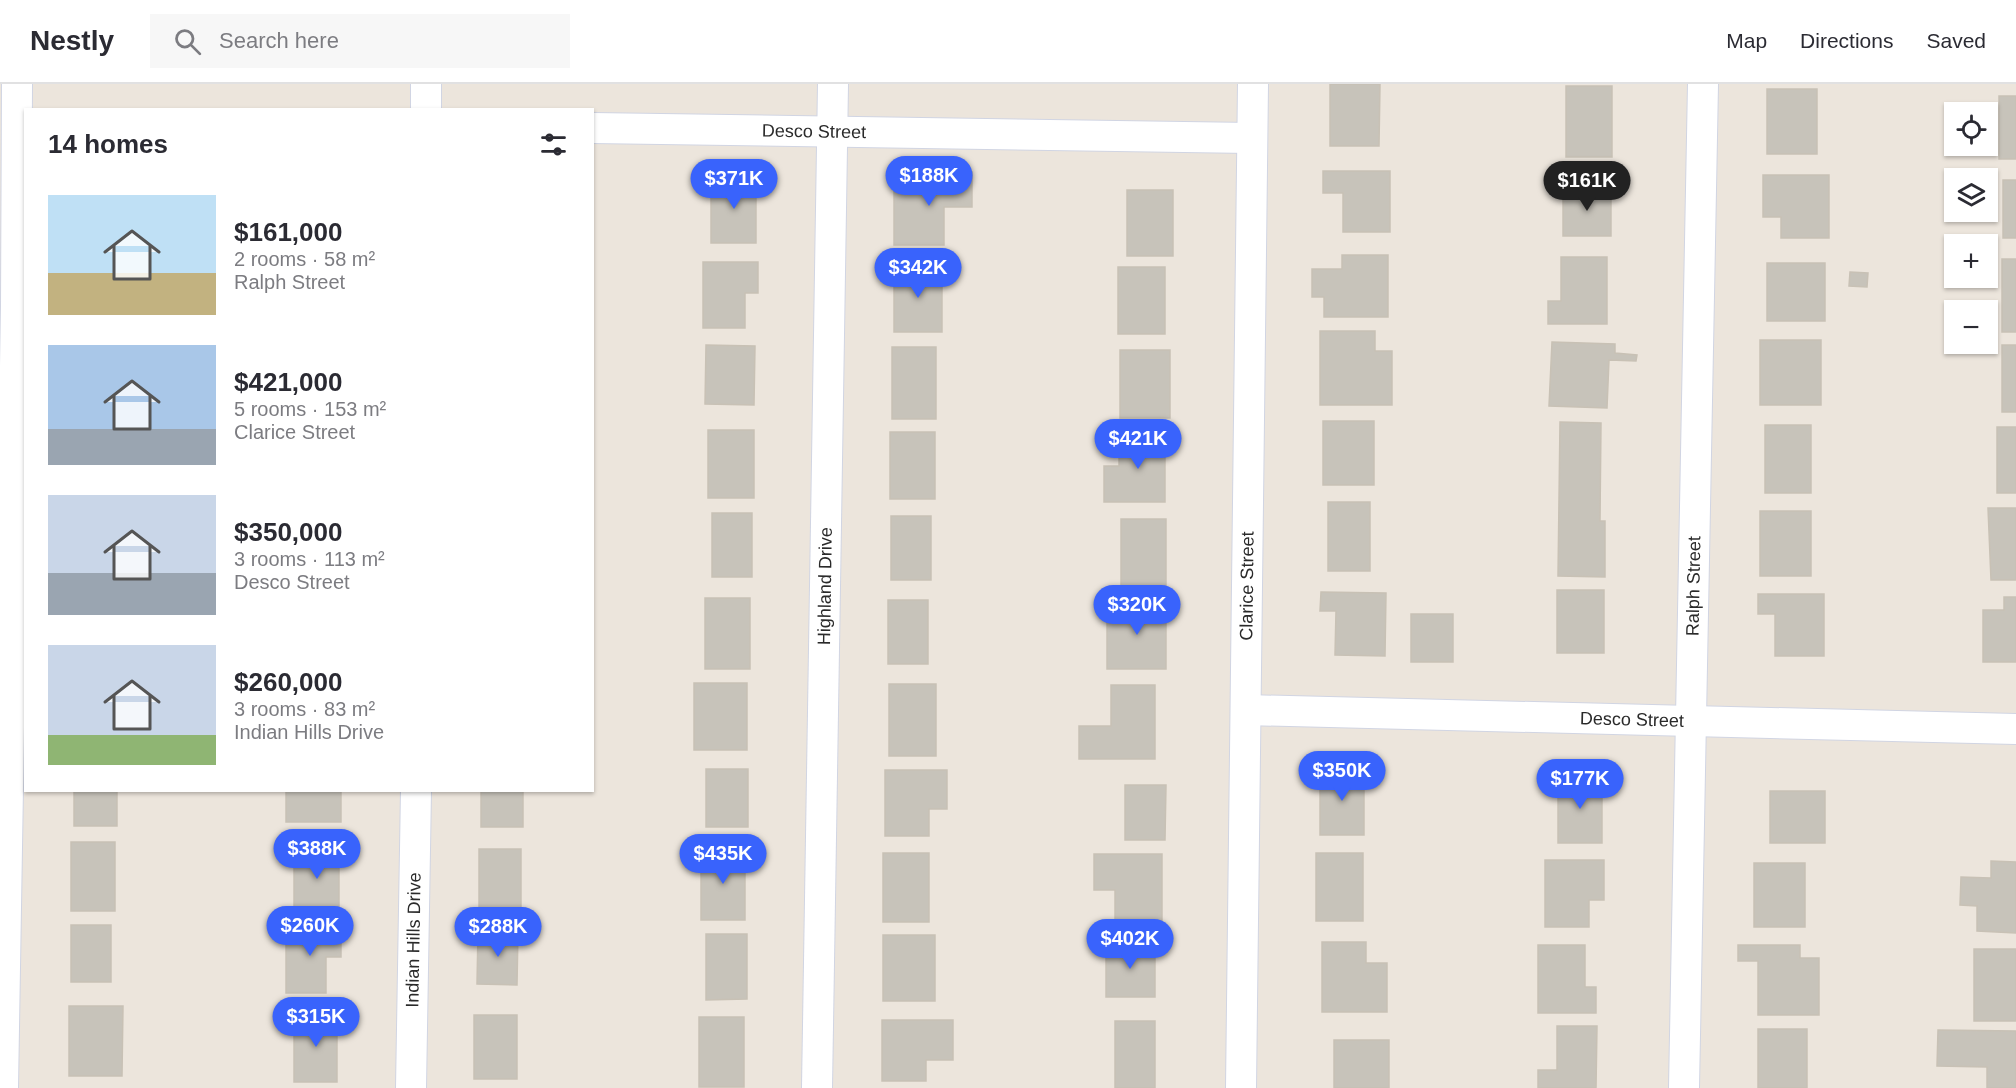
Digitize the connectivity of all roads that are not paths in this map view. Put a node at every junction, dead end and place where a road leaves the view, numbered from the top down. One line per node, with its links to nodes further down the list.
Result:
1 (17, 84): 7 (street)
2 (426, 84): 6 (street)
3 (833, 84): 9 (street, Highland Drive)
4 (1253, 84): 10 (street, Clarice Street)
5 (1703, 84): 12 (street, Ralph Street)
6 (426, 108)
7 (14, 120): 15 (street)
8 (594, 128): 9 (street, Desco Street)
9 (832, 132): 10 (street, Desco Street); 17 (street, Highland Drive)
10 (1251, 138): 11 (street, Clarice Street)
11 (1246, 710): 12 (street, Desco Street); 18 (street, Clarice Street)
12 (1691, 723): 13 (street, Desco Street); 19 (street, Ralph Street)
13 (2016, 729)
14 (416, 792): 16 (street, Indian Hills Drive)
15 (3, 1088)
16 (411, 1088)
17 (817, 1088)
18 (1241, 1088)
19 (1684, 1088)

